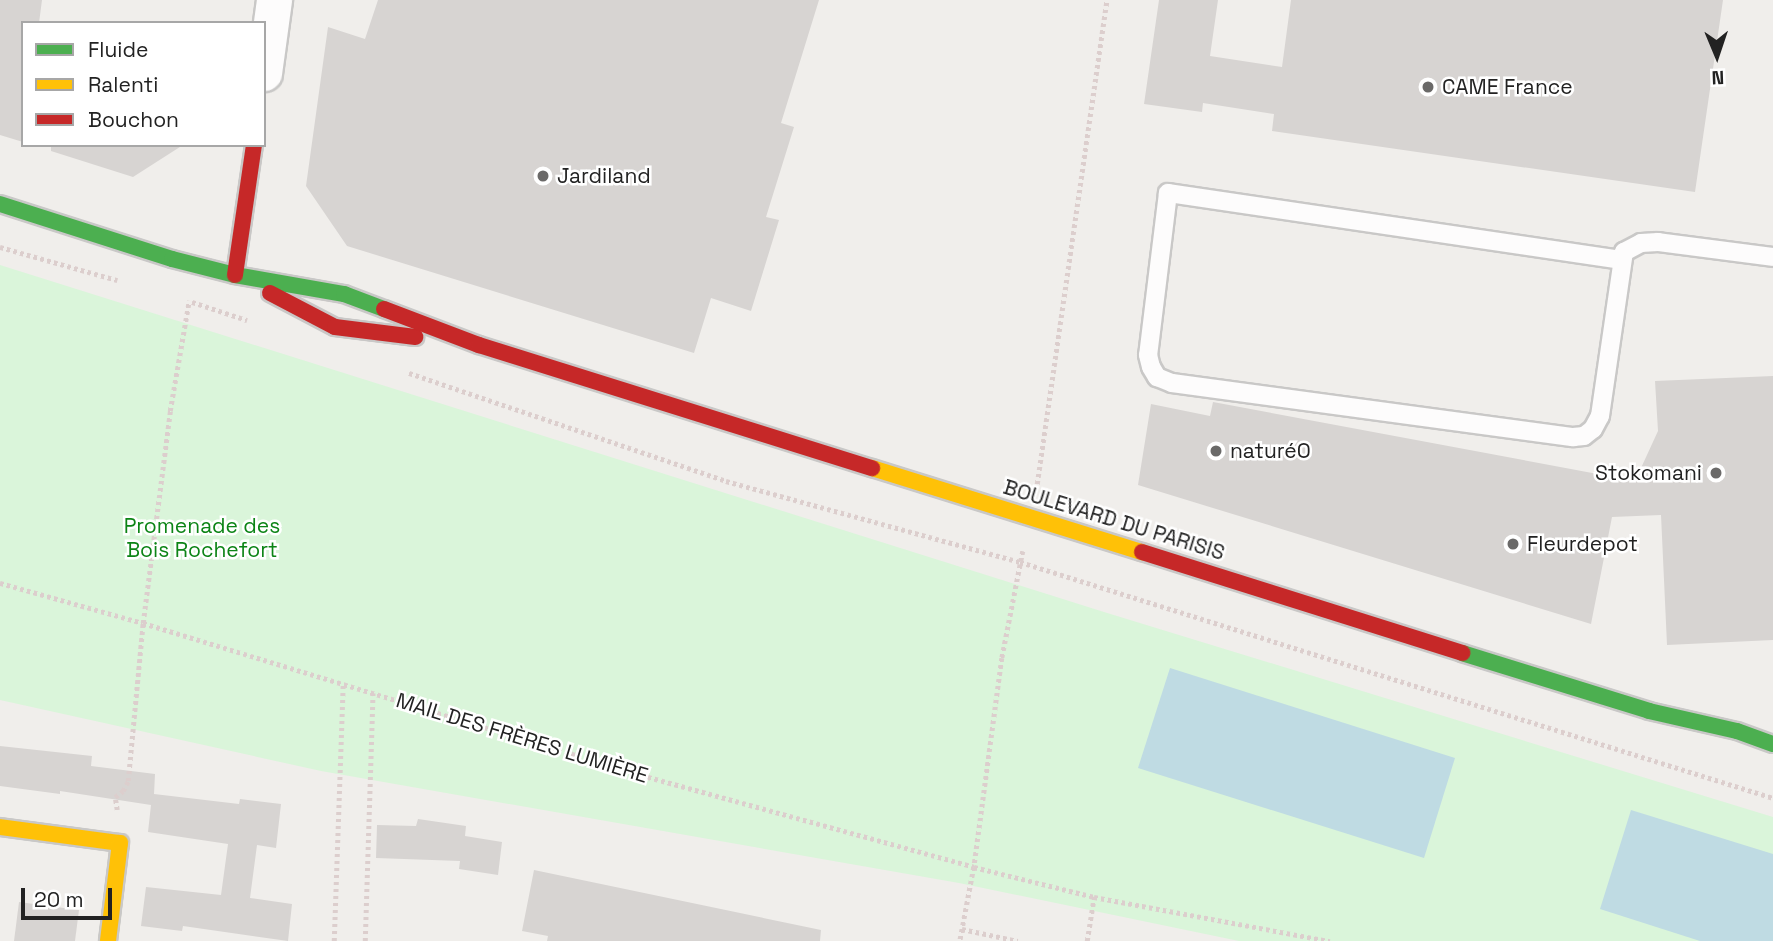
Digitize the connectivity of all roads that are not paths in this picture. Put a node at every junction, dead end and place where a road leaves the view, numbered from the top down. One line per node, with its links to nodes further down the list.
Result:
1 (274, 0): 2 (street)
2 (266, 58)
3 (254, 147): 7 (street)
4 (3, 205): 7 (street, BOULEVARD DU PARISIS)
5 (1773, 257): 6 (lane)
6 (1622, 260): 6 (lane)
7 (235, 275): 8 (street, BOULEVARD DU PARISIS); 8 (street, BOULEVARD DU PARISIS)
8 (480, 345): 10 (street, BOULEVARD DU PARISIS)
9 (1773, 727): 10 (street, BOULEVARD DU PARISIS)
10 (1737, 731): 11 (street, BOULEVARD DU PARISIS)
11 (1773, 744)
12 (0, 827): 13 (street)
13 (108, 941)

